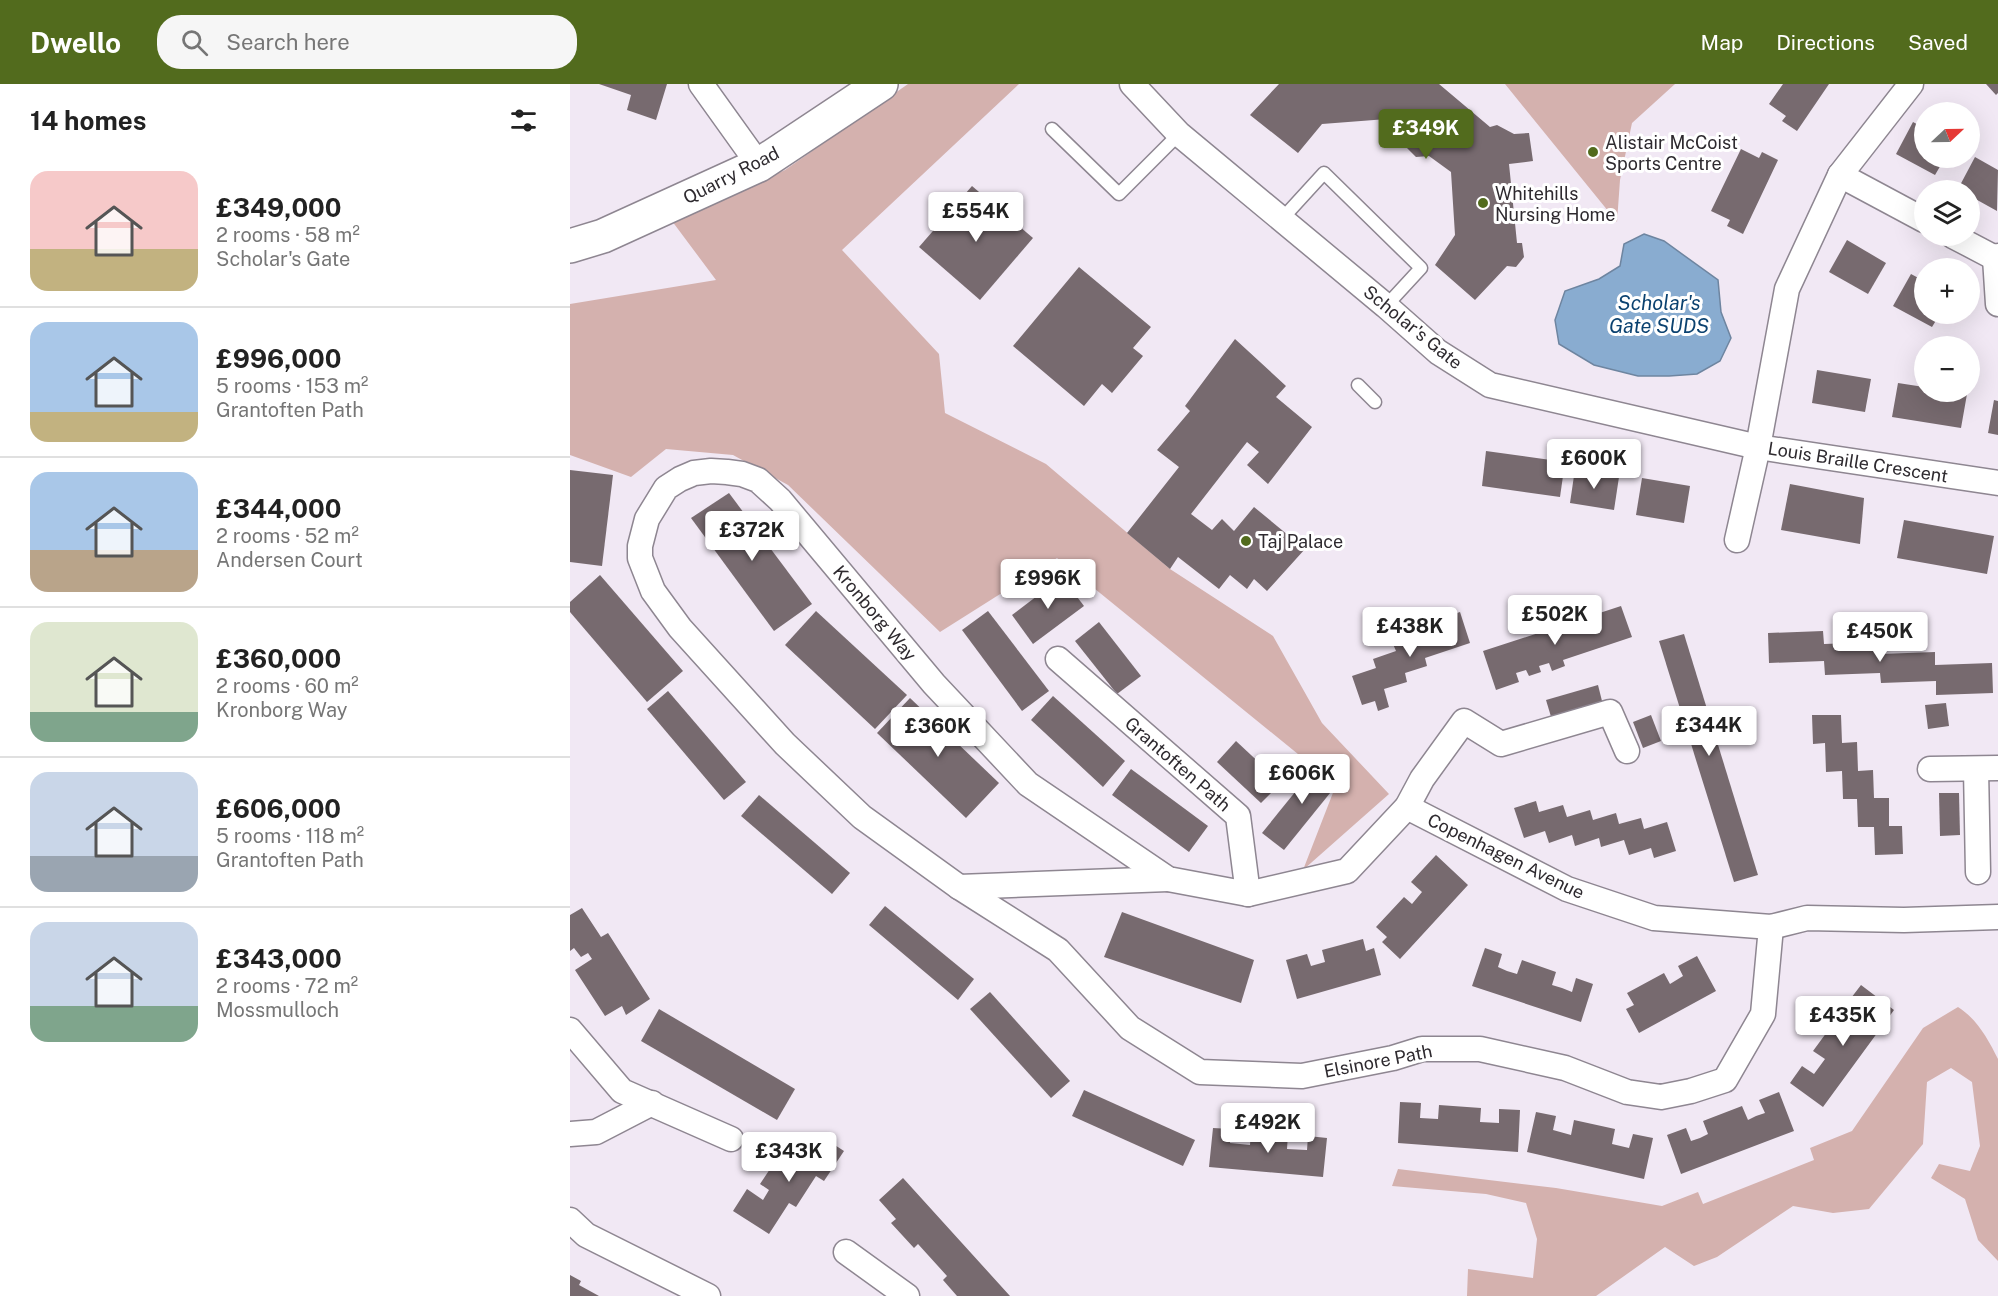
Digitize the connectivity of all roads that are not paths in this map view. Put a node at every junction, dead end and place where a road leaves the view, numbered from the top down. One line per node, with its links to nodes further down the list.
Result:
1 (701, 84): 7 (street)
2 (881, 84): 7 (street, Quarry Road)
3 (1132, 84): 6 (street, Scholar's Gate)
4 (1911, 84): 8 (street, Louis Braille Crescent)
5 (1052, 129): 6 (lane)
6 (1179, 134): 10 (street, Scholar's Gate)
7 (759, 165): 11 (street, Quarry Road)
8 (1840, 175): 9 (street); 18 (street, Louis Braille Crescent)
9 (1914, 215)
10 (1281, 220): 15 (street, Scholar's Gate); 15 (lane)
11 (570, 246)
12 (1973, 246): 13 (street)
13 (1996, 257): 14 (street)
14 (1998, 304)
15 (1386, 306): 18 (street, Scholar's Gate)
16 (1358, 385): 17 (lane)
17 (1375, 402)
18 (1758, 447): 19 (street, Louis Braille Crescent); 20 (street)
19 (1998, 483)
20 (1737, 540)
21 (1058, 659): 29 (street, Grantoften Path)
22 (1627, 751): 25 (street, Kronborg Way)
23 (1987, 768): 24 (street); 26 (street)
24 (1930, 769)
25 (1407, 807): 29 (street, Kronborg Way); 31 (street, Copenhagen Avenue)
26 (1978, 872)
27 (1168, 879): 28 (street); 28 (street, Kronborg Way); 29 (street, Kronborg Way)
28 (959, 886): 31 (street, Elsinore Path)
29 (1248, 894)
30 (1998, 917): 31 (street, Copenhagen Avenue)
31 (1771, 927)
32 (570, 1030): 33 (street)
33 (652, 1103): 34 (street); 35 (street)
34 (570, 1134)
35 (731, 1139)
36 (570, 1220): 38 (street)
37 (846, 1252): 39 (street)
38 (708, 1296)
39 (906, 1296)

